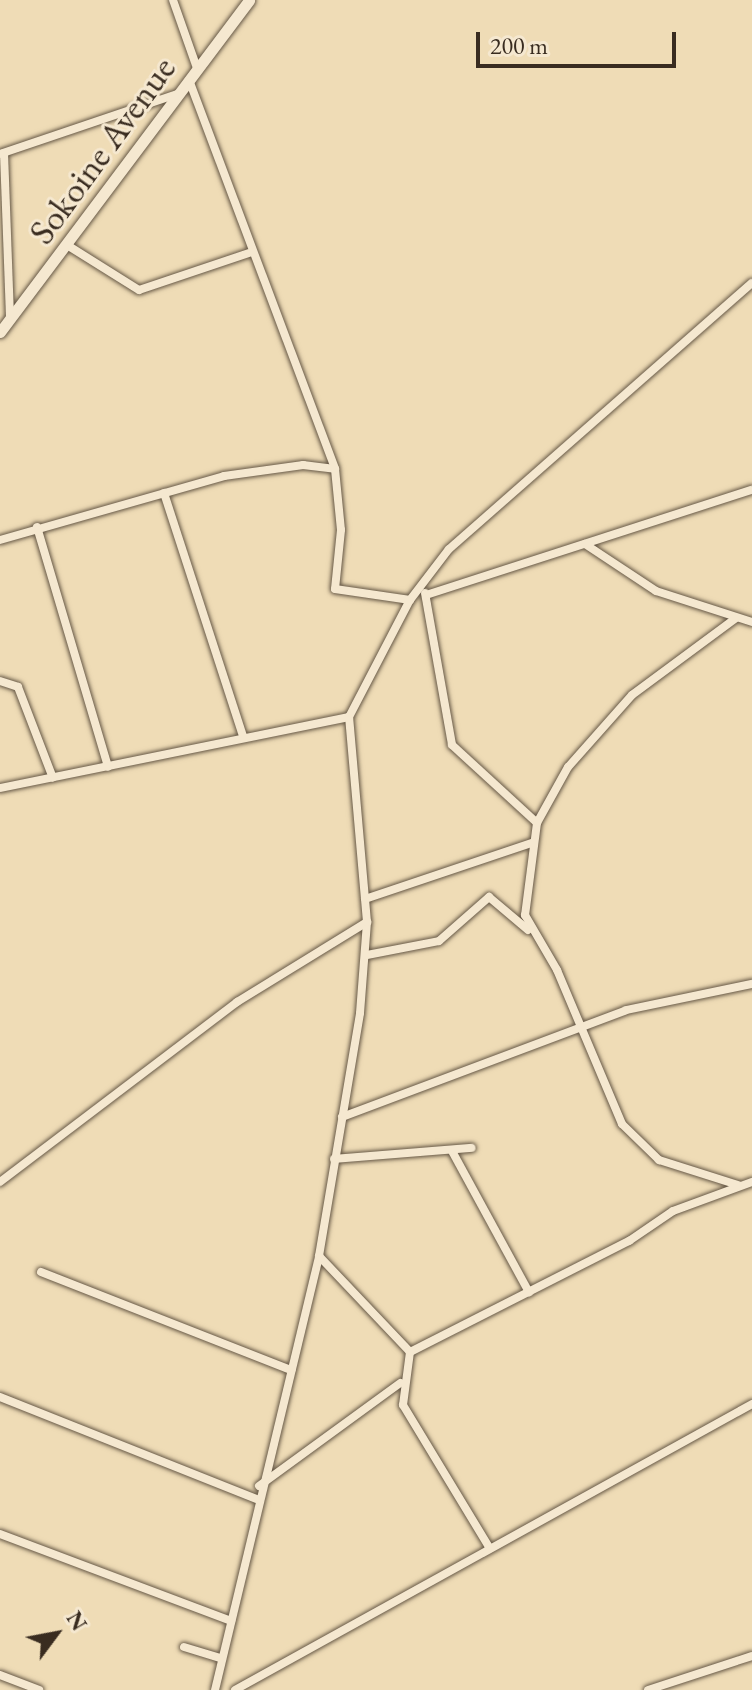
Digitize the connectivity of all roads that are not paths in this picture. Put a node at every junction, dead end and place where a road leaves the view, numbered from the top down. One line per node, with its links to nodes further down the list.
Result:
1 (173, 0): 3 (street)
2 (249, 0): 3 (street, Sokoine Avenue)
3 (197, 68): 4 (street, Sokoine Avenue)
4 (189, 80): 5 (street, Sokoine Avenue); 8 (street)
5 (177, 94): 6 (street); 7 (street, Sokoine Avenue)
6 (2, 153): 10 (street)
7 (67, 245): 8 (street); 10 (street, Sokoine Avenue)
8 (249, 253): 12 (street)
9 (752, 283): 18 (street)
10 (10, 318): 11 (street, Sokoine Avenue)
11 (0, 332)
12 (335, 469): 14 (street); 20 (street)
13 (752, 490): 17 (street)
14 (164, 493): 15 (street); 25 (street)
15 (37, 527): 16 (street); 26 (street)
16 (0, 540)
17 (585, 544): 19 (street); 21 (street)
18 (422, 585): 19 (street); 20 (street)
19 (426, 595): 29 (street)
20 (410, 600): 24 (street)
21 (736, 618): 22 (street); 29 (street)
22 (752, 622)
23 (0, 681): 27 (street)
24 (349, 717): 25 (street); 31 (street)
25 (243, 736): 26 (street)
26 (108, 767): 27 (street)
27 (53, 778): 28 (street)
28 (0, 788)
29 (537, 823): 30 (street)
30 (534, 842): 31 (street); 33 (street)
31 (365, 899): 32 (street)
32 (367, 922): 34 (street); 41 (street)
33 (528, 930): 34 (street); 36 (street)
34 (367, 955): 37 (street)
35 (752, 984): 36 (street)
36 (579, 1028): 37 (street); 43 (street)
37 (342, 1117): 40 (street)
38 (472, 1148): 39 (street)
39 (452, 1151): 40 (street); 46 (street)
40 (334, 1159): 44 (street)
41 (0, 1182)
42 (752, 1182): 43 (street)
43 (738, 1185): 46 (street)
44 (319, 1256): 47 (street); 48 (street)
45 (41, 1272): 48 (street)
46 (529, 1292): 47 (street)
47 (410, 1352): 49 (street)
48 (291, 1370): 52 (street)
49 (400, 1383): 52 (street); 55 (street)
50 (0, 1397): 53 (street)
51 (752, 1404): 55 (street)
52 (259, 1486): 53 (street)
53 (256, 1499): 56 (street)
54 (0, 1534): 56 (street)
55 (489, 1547): 63 (street)
56 (231, 1621): 59 (street)
57 (184, 1647): 59 (street)
58 (752, 1656): 64 (street)
59 (221, 1658): 62 (street)
60 (0, 1675): 61 (street)
61 (39, 1690)
62 (215, 1690)
63 (235, 1690)
64 (648, 1690)

